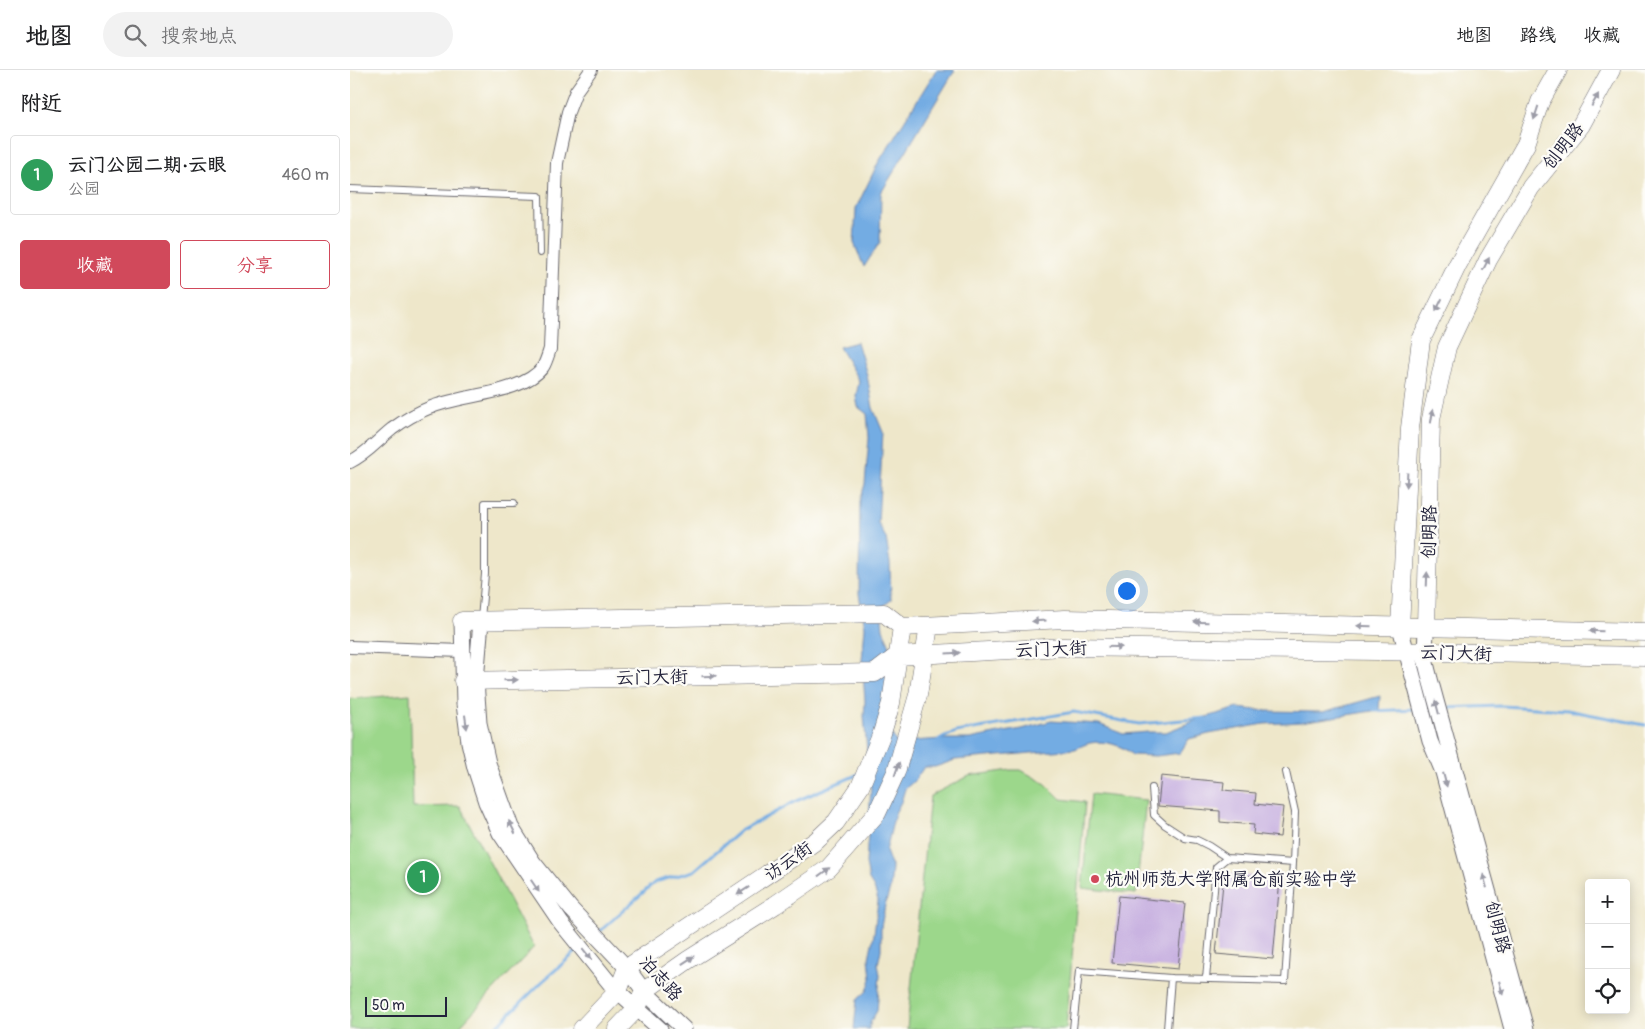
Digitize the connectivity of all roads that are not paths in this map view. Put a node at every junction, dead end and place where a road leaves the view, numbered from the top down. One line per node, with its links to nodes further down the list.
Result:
1 (591, 70): 6 (street)
2 (1558, 70): 12 (main road, 创明路, one-way to 12)
3 (1611, 70): 13 (main road, 创明路, one-way to 3)
4 (350, 189): 5 (lane)
5 (540, 253)
6 (350, 462)
7 (514, 503): 9 (lane)
8 (462, 621): 9 (main road); 16 (street)
9 (481, 621): 11 (main road); 22 (street)
10 (929, 626): 11 (main road, 云门大街); 12 (main road, 云门大街, one-way to 10); 19 (main road, 访云街)
11 (902, 627): 20 (main road, 访云街)
12 (1400, 627): 13 (main road, 云门大街); 17 (street, 创明路)
13 (1426, 628): 14 (main road, 云门大街, one-way to 13); 18 (street, 创明路)
14 (1645, 632)
15 (350, 647): 16 (street)
16 (462, 651): 22 (street)
17 (1406, 652): 18 (main road, 云门大街); 19 (main road, 云门大街, one-way to 17); 39 (street, 创明路, one-way to 39)
18 (1425, 652): 21 (main road, 云门大街); 40 (street, 创明路, one-way to 18)
19 (924, 654): 20 (main road, 云门大街); 31 (main road, 访云街, one-way to 19)
20 (897, 656): 22 (main road, 云门大街, one-way to 20); 27 (main road, 访云街, one-way to 27)
21 (1645, 656)
22 (469, 681): 27 (street, 泊志路, one-way to 22); 30 (street, 泊志路, one-way to 30)
23 (1286, 772): 26 (lane)
24 (1152, 788): 25 (lane)
25 (1227, 858): 26 (lane); 29 (lane)
26 (1293, 864): 29 (lane)
27 (627, 968): 30 (main road); 31 (street, 泊志路)
28 (1170, 978): 29 (lane); 37 (lane); 38 (lane)
29 (1206, 979)
30 (615, 988): 32 (street, 泊志路); 33 (main road)
31 (644, 991): 32 (main road); 36 (street, 泊志路)
32 (637, 1008): 34 (main road); 35 (street, 泊志路)
33 (582, 1029)
34 (617, 1029)
35 (660, 1029)
36 (684, 1029)
37 (1073, 1029)
38 (1167, 1029)
39 (1512, 1029)
40 (1526, 1029)

